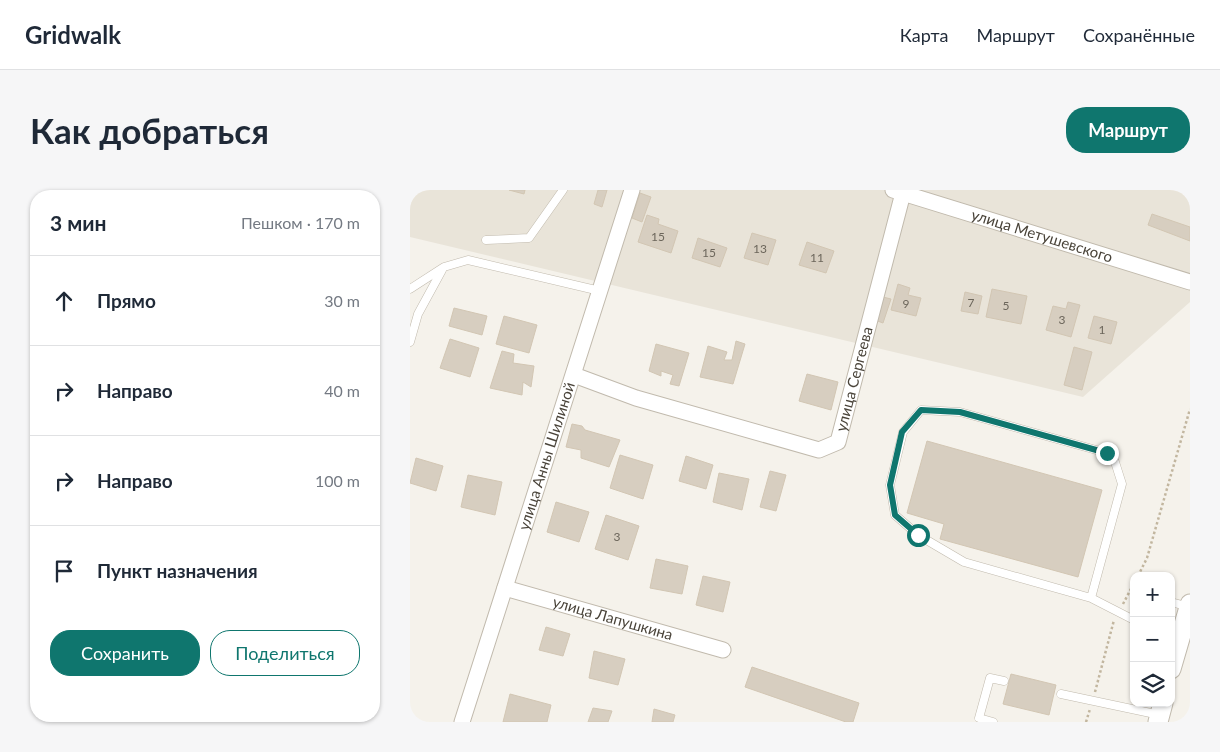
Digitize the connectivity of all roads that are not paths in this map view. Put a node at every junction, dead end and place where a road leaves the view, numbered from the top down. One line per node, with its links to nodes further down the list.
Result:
1 (564, 190): 4 (lane)
2 (632, 190): 8 (street, улица Анны Шилиной)
3 (898, 192): 6 (street, улица Метушевского); 10 (street, улица Сергеева)
4 (486, 240)
5 (444, 266): 7 (lane); 8 (lane); 9 (lane)
6 (1190, 282)
7 (410, 290)
8 (600, 291): 10 (street, улица Анны Шилиной)
9 (410, 342)
10 (574, 375): 11 (street, улица Анны Шилиной)
11 (505, 588): 15 (street, улица Лапушкина); 20 (street, улица Анны Шилиной)
12 (1091, 598): 12 (lane); 14 (lane)
13 (1183, 604): 16 (street)
14 (1130, 618)
15 (723, 650)
16 (1172, 662)
17 (1004, 681): 21 (lane)
18 (1061, 694): 19 (lane)
19 (1160, 713)
20 (462, 722)
21 (993, 722)

